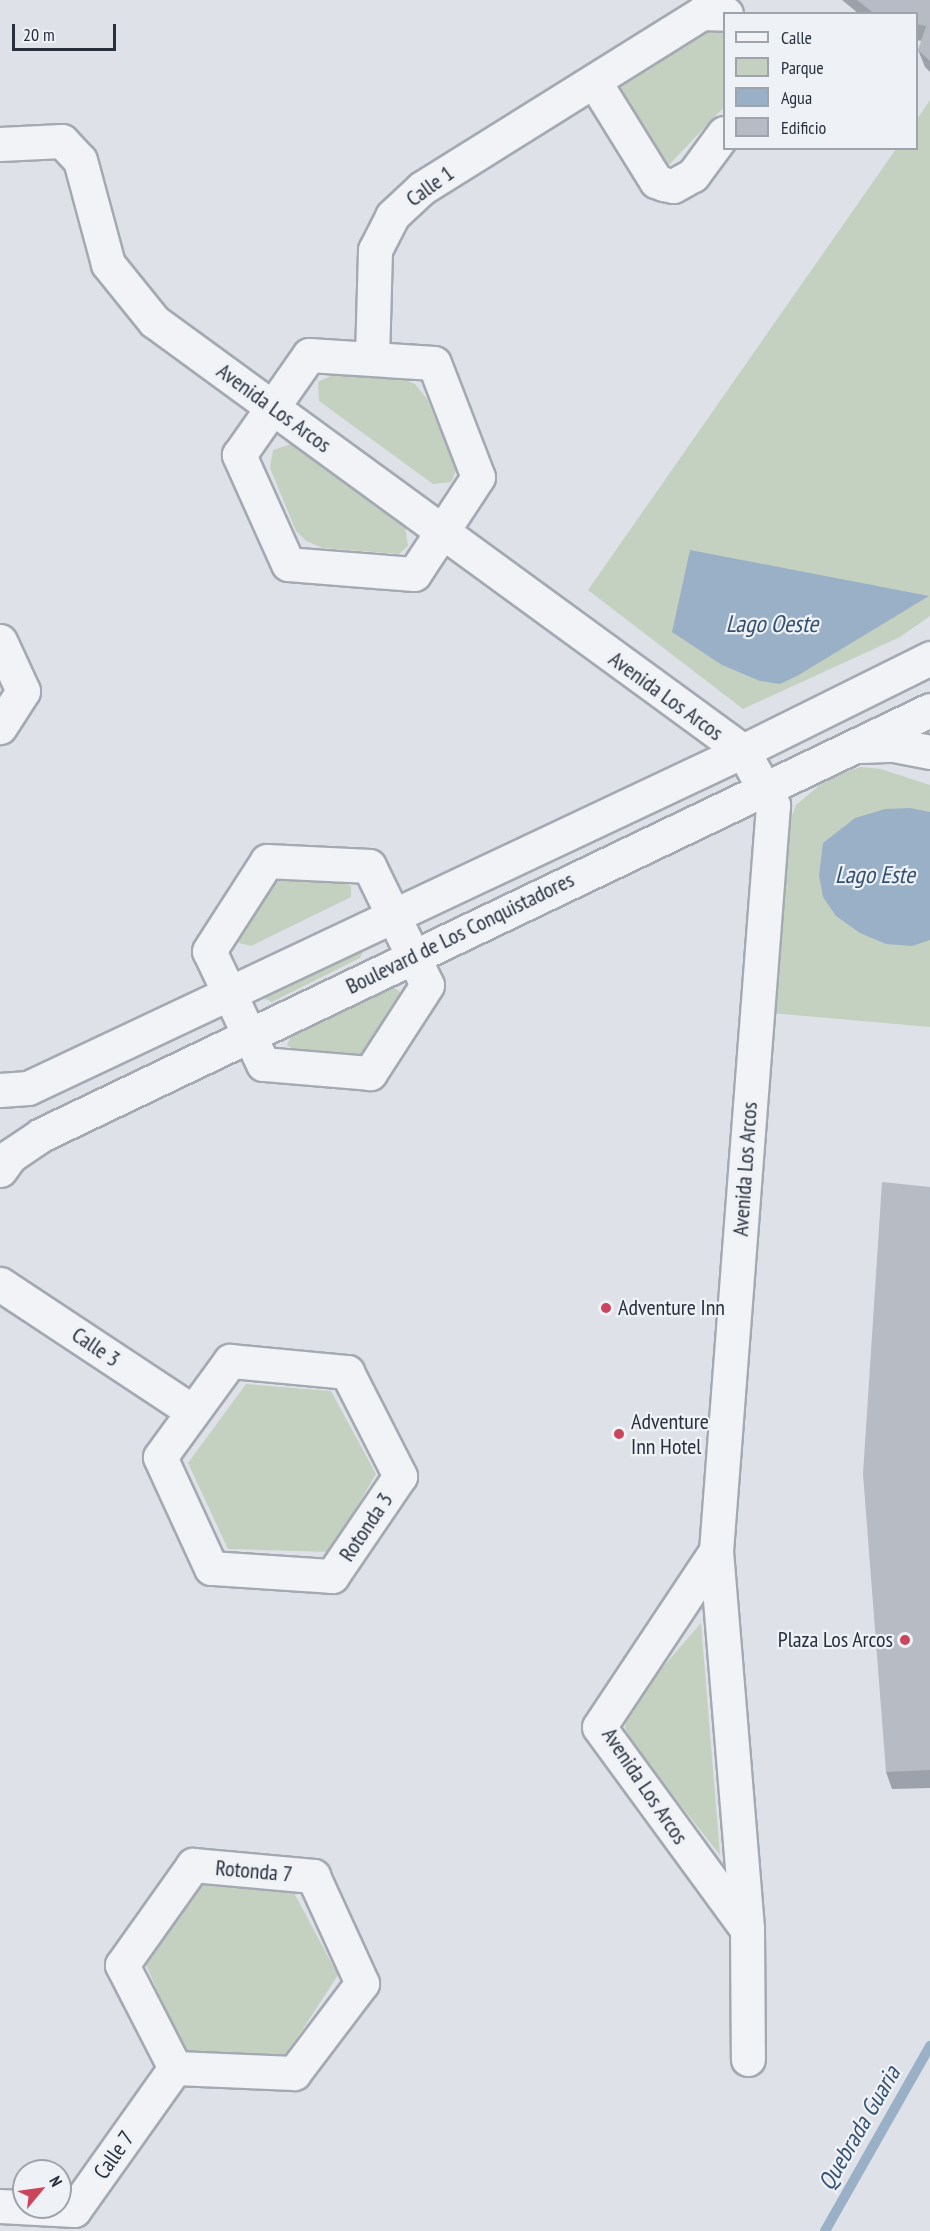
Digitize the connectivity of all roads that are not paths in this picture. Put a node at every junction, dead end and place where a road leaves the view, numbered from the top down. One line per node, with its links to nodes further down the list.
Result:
1 (723, 14): 2 (street, Calle 1)
2 (594, 81): 3 (street); 5 (street, Calle 1)
3 (723, 134)
4 (0, 144): 6 (street, Avenida Los Arcos)
5 (372, 358): 6 (street); 7 (street)
6 (274, 408): 7 (street, Avenida Los Arcos); 7 (street)
7 (442, 532): 13 (street, Avenida Los Arcos)
8 (0, 640): 11 (street)
9 (930, 658): 13 (street, Boulevard de Los Conquistadores)
10 (930, 710): 12 (street, Boulevard de Los Conquistadores)
11 (0, 727)
12 (852, 746): 14 (street); 15 (street, Boulevard de Los Conquistadores)
13 (743, 751): 15 (street, Avenida Los Arcos); 16 (street, Boulevard de Los Conquistadores)
14 (930, 752)
15 (764, 786): 17 (street, Boulevard de Los Conquistadores); 24 (street, Avenida Los Arcos)
16 (393, 916): 17 (street); 18 (street, Boulevard de Los Conquistadores); 18 (street)
17 (413, 956): 19 (street, Boulevard de Los Conquistadores); 19 (street)
18 (229, 993): 19 (street); 20 (street, Boulevard de Los Conquistadores)
19 (249, 1035): 21 (street, Boulevard de Los Conquistadores)
20 (0, 1090)
21 (0, 1170)
22 (0, 1284): 23 (street, Calle 3)
23 (192, 1411): 23 (street, Rotonda 3)
24 (716, 1551): 25 (street, Avenida Los Arcos); 25 (street, Avenida Los Arcos)
25 (747, 1929): 26 (street, Avenida Los Arcos)
26 (748, 2059)
27 (175, 2068): 27 (street, Rotonda 7); 29 (street, Calle 7)
28 (0, 2206): 29 (street, Calle 7)
29 (79, 2221)

